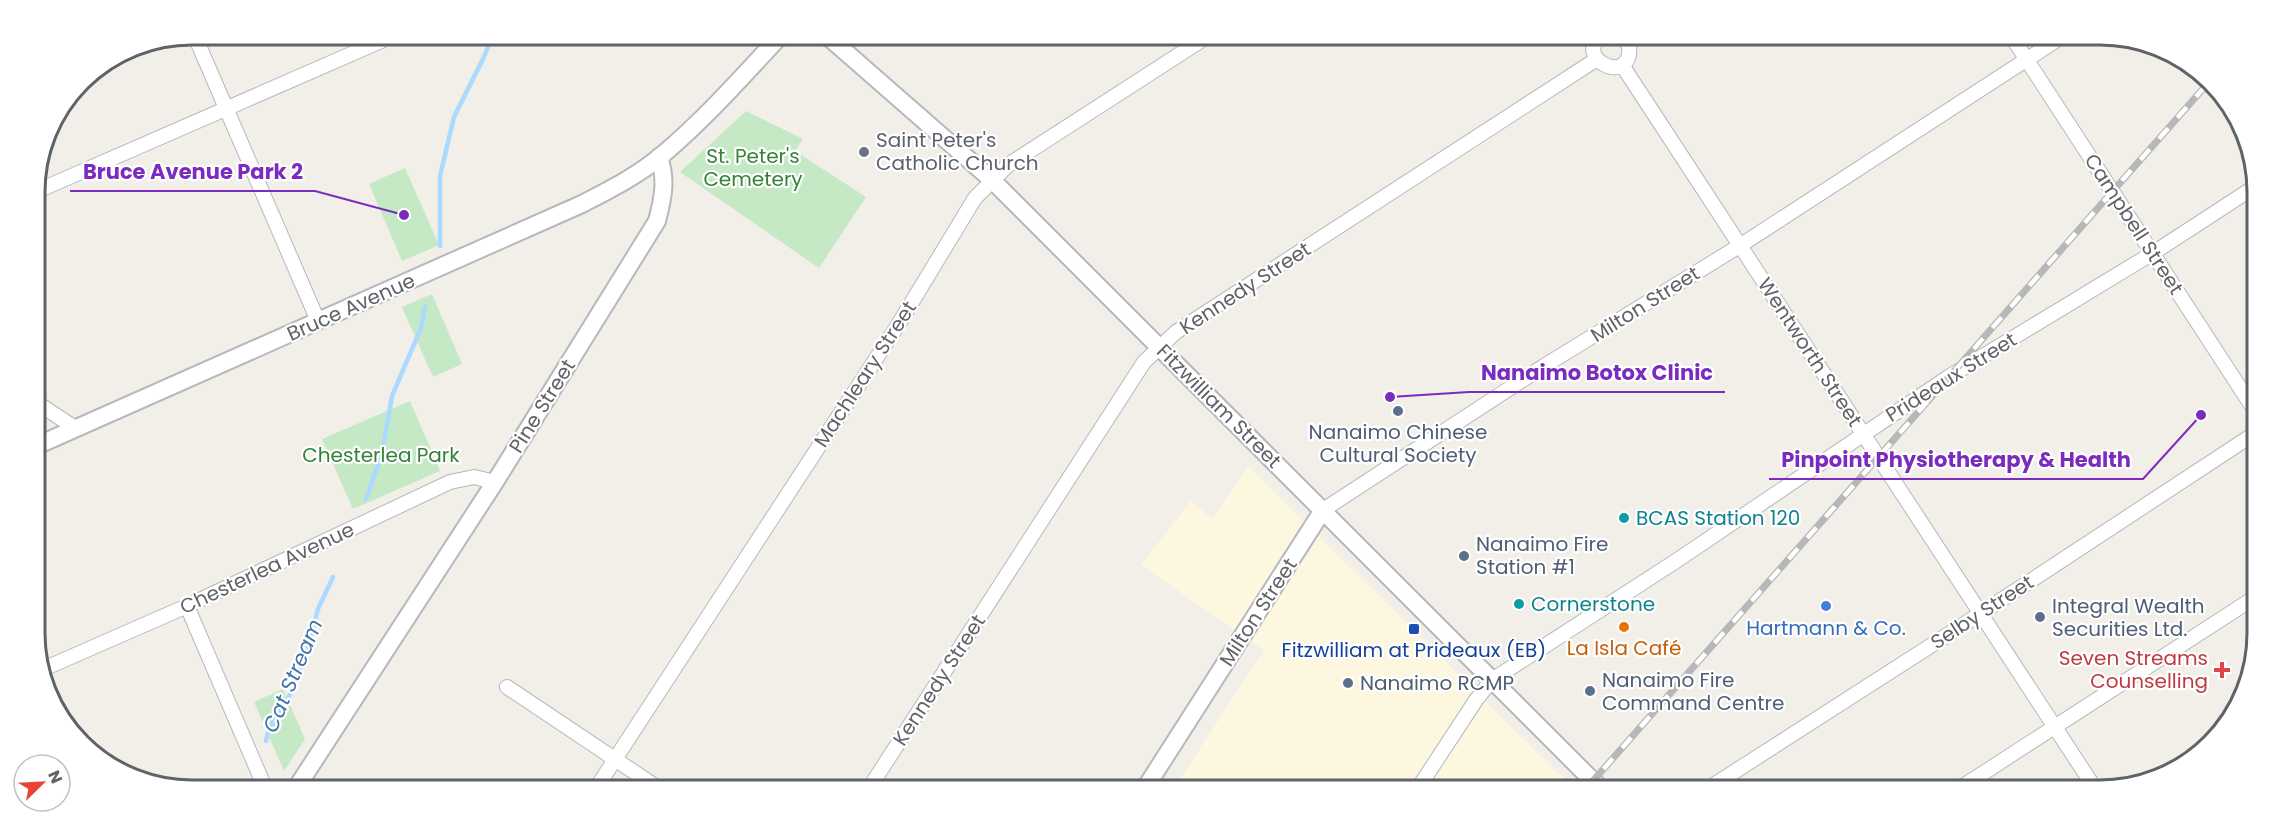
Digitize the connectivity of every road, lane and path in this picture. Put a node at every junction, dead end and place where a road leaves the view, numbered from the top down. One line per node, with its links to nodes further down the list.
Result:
1 (199, 45): 13 (street)
2 (372, 45): 13 (street)
3 (772, 45): 14 (street)
4 (838, 45): 15 (street, Fitzwilliam Street)
5 (1194, 45): 15 (street, Machleary Street)
6 (1596, 45): 10 (street)
7 (1628, 45): 12 (street)
8 (2017, 45): 11 (street, Campbell Street)
9 (2050, 45): 11 (street, Milton Street)
10 (1597, 59): 12 (street); 21 (street, Kennedy Street)
11 (2027, 60): 18 (street, Milton Street); 19 (street, Campbell Street)
12 (1622, 65): 18 (street, Wentworth Street)
13 (226, 109): 16 (street); 20 (street)
14 (659, 157): 20 (street, Bruce Avenue); 28 (street, Pine Street)
15 (992, 180): 21 (street, Fitzwilliam Street); 37 (street, Machleary Street)
16 (45, 188)
17 (2247, 192): 19 (street, Prideaux Street)
18 (1741, 245): 25 (street, Wentworth Street); 29 (street, Milton Street)
19 (2153, 253): 22 (street, Campbell Street); 25 (street, Prideaux Street)
20 (318, 321): 24 (street, Bruce Avenue)
21 (1159, 346): 29 (street, Fitzwilliam Street); 42 (street, Kennedy Street)
22 (2247, 399)
23 (45, 408): 24 (street)
24 (75, 428): 27 (street, Bruce Avenue)
25 (1863, 433): 32 (street, Wentworth Street); 34 (street, Prideaux Street)
26 (2247, 439): 32 (street, Selby Street)
27 (45, 442)
28 (495, 482): 31 (street, Chesterlea Avenue); 39 (street, Pine Street)
29 (1323, 510): 34 (street, Fitzwilliam Street); 43 (street, Milton Street)
30 (2247, 603): 36 (street)
31 (187, 606): 33 (street, Chesterlea Avenue); 38 (street)
32 (1980, 614): 36 (street, Wentworth Street); 46 (street, Selby Street)
33 (49, 666)
34 (1492, 680): 44 (street, Prideaux Street); 45 (street, Fitzwilliam Street)
35 (507, 687): 37 (street)
36 (2054, 728): 47 (street); 48 (street, Wentworth Street)
37 (614, 758): 40 (street, Machleary Street); 41 (street)
38 (262, 780)
39 (301, 780)
40 (601, 780)
41 (646, 780)
42 (874, 780)
43 (1150, 780)
44 (1424, 780)
45 (1592, 780)
46 (1722, 780)
47 (1973, 780)
48 (2089, 780)

